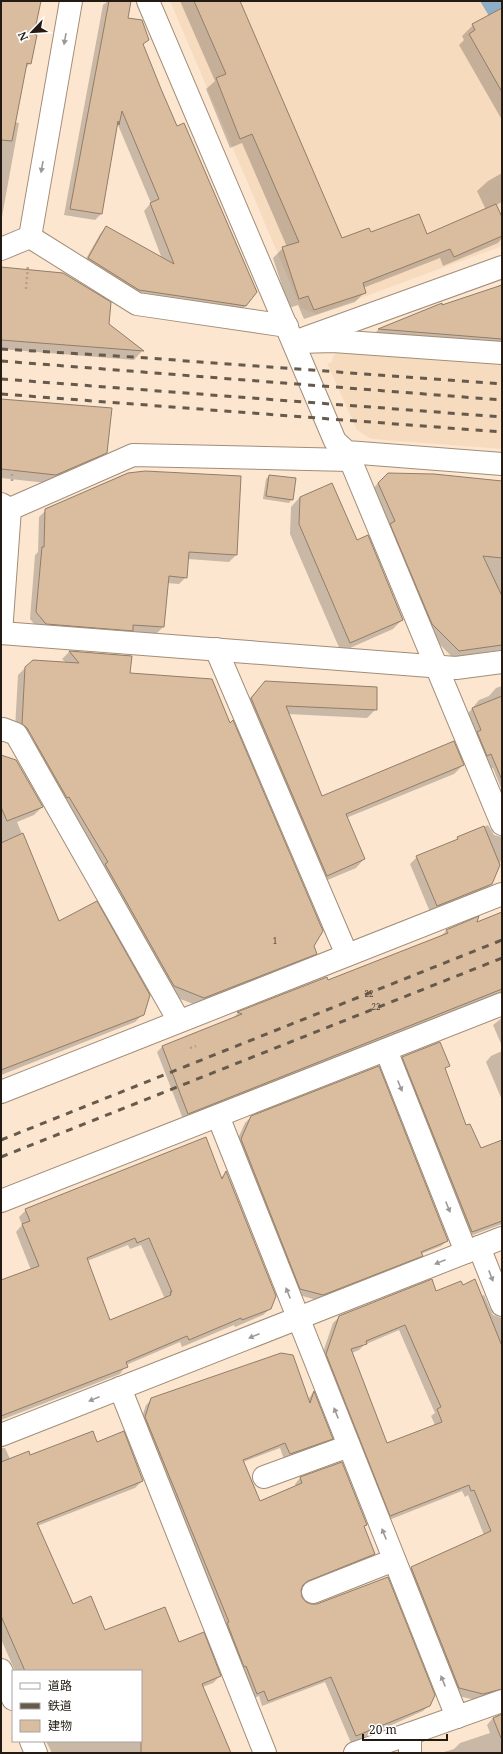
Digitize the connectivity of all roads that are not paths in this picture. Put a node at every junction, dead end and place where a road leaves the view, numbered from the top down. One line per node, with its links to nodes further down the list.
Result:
1 (71, 1): 3 (street, one-way to 3)
2 (148, 1): 6 (street)
3 (30, 237): 4 (street); 6 (street)
4 (1, 249)
5 (502, 267): 6 (street)
6 (290, 334): 7 (street); 8 (street)
7 (502, 353)
8 (348, 456): 9 (street); 10 (street); 15 (street)
9 (502, 464)
10 (5, 506): 11 (street)
11 (1, 633): 12 (street); 13 (street)
12 (1, 637)
13 (216, 649): 15 (street); 19 (street)
14 (502, 662): 15 (street)
15 (435, 666): 17 (street)
16 (2, 730): 21 (street)
17 (502, 824)
18 (502, 894): 19 (street)
19 (347, 955): 21 (street)
20 (502, 1004): 22 (street)
21 (179, 1021): 23 (street)
22 (386, 1050): 24 (street); 27 (street, one-way to 27)
23 (1, 1092)
24 (218, 1116): 25 (street); 29 (street, one-way to 24)
25 (1, 1201)
26 (502, 1238): 27 (street)
27 (473, 1249): 28 (street, one-way to 28); 29 (street, one-way to 29)
28 (502, 1305)
29 (298, 1318): 30 (street, one-way to 30); 32 (street, one-way to 29)
30 (120, 1388): 31 (street, one-way to 31); 43 (street)
31 (1, 1435)
32 (349, 1446): 33 (street); 34 (street, one-way to 32)
33 (264, 1477)
34 (394, 1560): 35 (street); 39 (street, one-way to 34)
35 (313, 1592)
36 (1, 1670): 37 (street)
37 (12, 1696)
38 (502, 1701): 39 (street)
39 (457, 1717): 41 (street)
40 (31, 1742): 42 (street)
41 (410, 1743): 44 (street)
42 (36, 1753)
43 (266, 1753)
44 (355, 1753)

